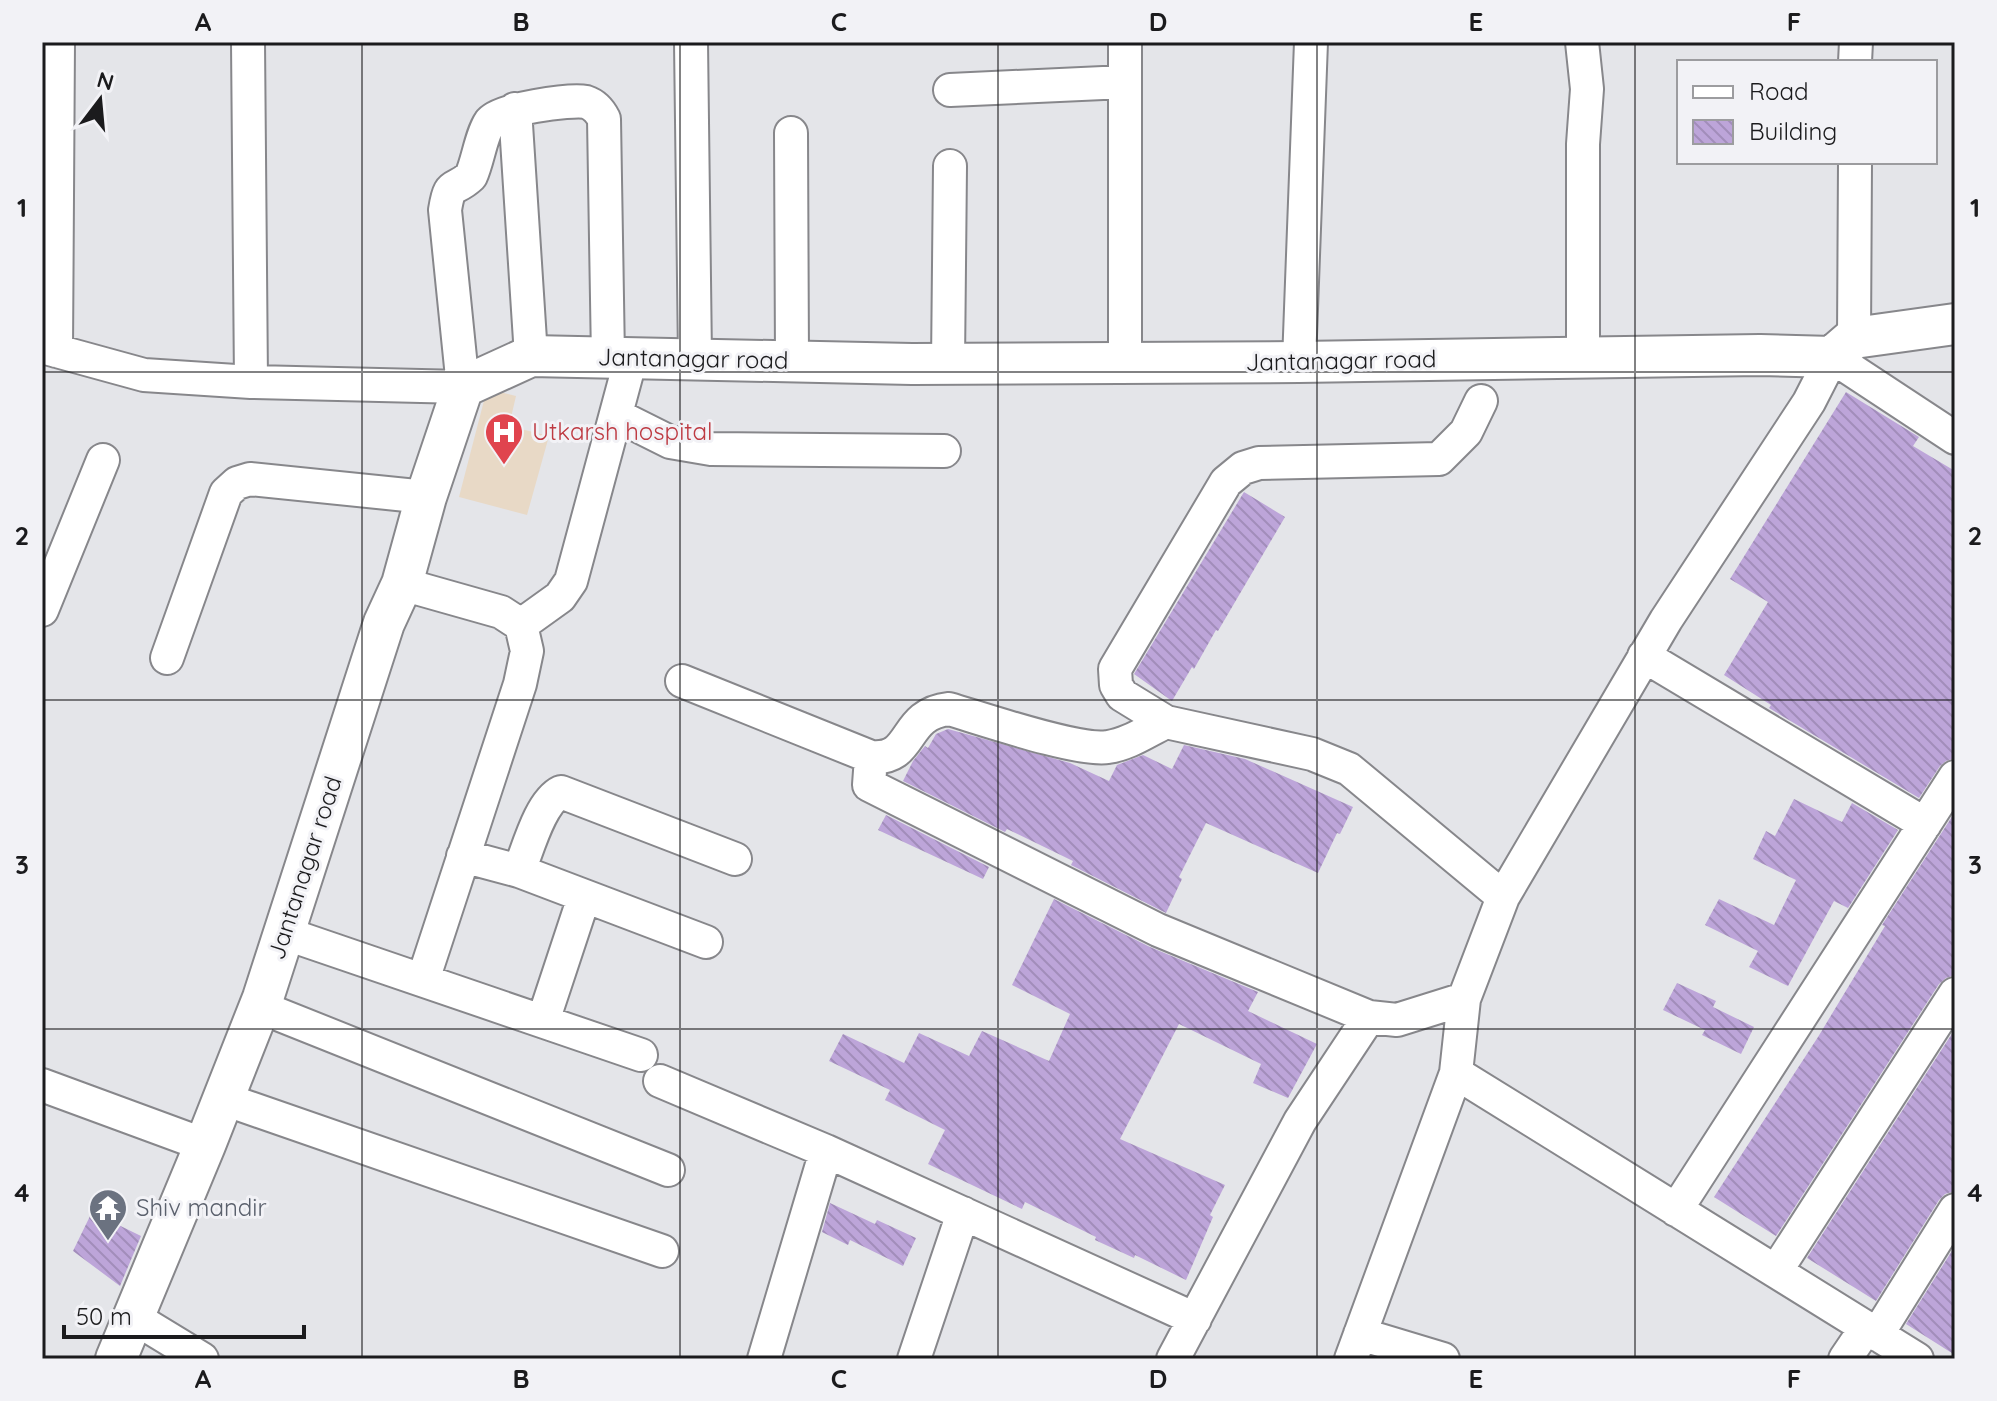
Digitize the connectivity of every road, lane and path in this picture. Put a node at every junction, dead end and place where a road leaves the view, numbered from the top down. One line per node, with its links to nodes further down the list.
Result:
1 (58, 42): 15 (street)
2 (248, 42): 24 (street)
3 (691, 42): 19 (street)
4 (1125, 42): 7 (street)
5 (1311, 42): 21 (street)
6 (1582, 42): 17 (street)
7 (1125, 82): 8 (street); 22 (street)
8 (950, 90)
9 (515, 109): 16 (street); 18 (street); 25 (street)
10 (791, 133): 20 (street)
11 (1855, 164): 14 (street)
12 (950, 166): 23 (street)
13 (1955, 324): 14 (street, Jantanagar road)
14 (1843, 348): 17 (street, Jantanagar road); 28 (street); 35 (street)
15 (49, 349): 24 (street)
16 (531, 356): 18 (street, Jantanagar road); 25 (street, Jantanagar road)
17 (1583, 357): 21 (street, Jantanagar road)
18 (620, 358): 19 (street, Jantanagar road); 27 (street)
19 (695, 358): 20 (street, Jantanagar road)
20 (792, 361): 23 (street, Jantanagar road)
21 (1299, 362): 22 (street, Jantanagar road)
22 (1125, 363): 23 (street, Jantanagar road)
23 (948, 364)
24 (251, 382): 25 (street)
25 (463, 387): 31 (street, Jantanagar road)
26 (1481, 401): 38 (street)
27 (616, 415): 29 (street); 34 (street)
28 (1955, 438)
29 (944, 451)
30 (103, 460): 33 (street)
31 (426, 497): 32 (street, Jantanagar road); 36 (street)
32 (402, 584): 34 (street); 47 (street, Jantanagar road)
33 (42, 610)
34 (521, 625): 42 (street)
35 (1644, 656): 41 (street); 46 (street)
36 (167, 658)
37 (682, 681): 39 (street)
38 (1166, 722): 39 (street); 46 (street)
39 (871, 757): 53 (street)
40 (1955, 777): 41 (street)
41 (1925, 824): 63 (street)
42 (463, 856): 44 (street); 49 (street)
43 (735, 859): 44 (street)
44 (519, 871): 45 (street)
45 (584, 897): 48 (street); 54 (street)
46 (1503, 897): 51 (street)
47 (284, 933): 49 (street); 52 (street, Jantanagar road)
48 (706, 942)
49 (423, 980): 54 (street)
50 (1955, 994): 67 (street)
51 (1464, 999): 53 (street); 56 (street)
52 (260, 1007): 59 (street, Jantanagar road); 62 (street)
53 (1369, 1017): 69 (street)
54 (543, 1021): 55 (street)
55 (641, 1055)
56 (1456, 1073): 63 (street); 71 (street)
57 (660, 1081): 61 (street)
58 (42, 1085): 60 (street)
59 (224, 1099): 60 (street, Jantanagar road); 66 (street)
60 (205, 1145): 68 (street, Jantanagar road)
61 (826, 1151): 65 (street); 74 (street)
62 (668, 1170)
63 (1676, 1210): 67 (street)
64 (1955, 1210): 70 (street)
65 (963, 1213): 69 (street); 75 (street)
66 (662, 1251)
67 (1776, 1271): 70 (street)
68 (133, 1317): 72 (street, Jantanagar road); 73 (street)
69 (1195, 1319): 76 (street)
70 (1871, 1331): 78 (street); 79 (street)
71 (1355, 1346): 77 (street)
72 (116, 1359)
73 (202, 1359)
74 (764, 1359)
75 (914, 1359)
76 (1173, 1359)
77 (1443, 1359)
78 (1845, 1359)
79 (1917, 1359)

